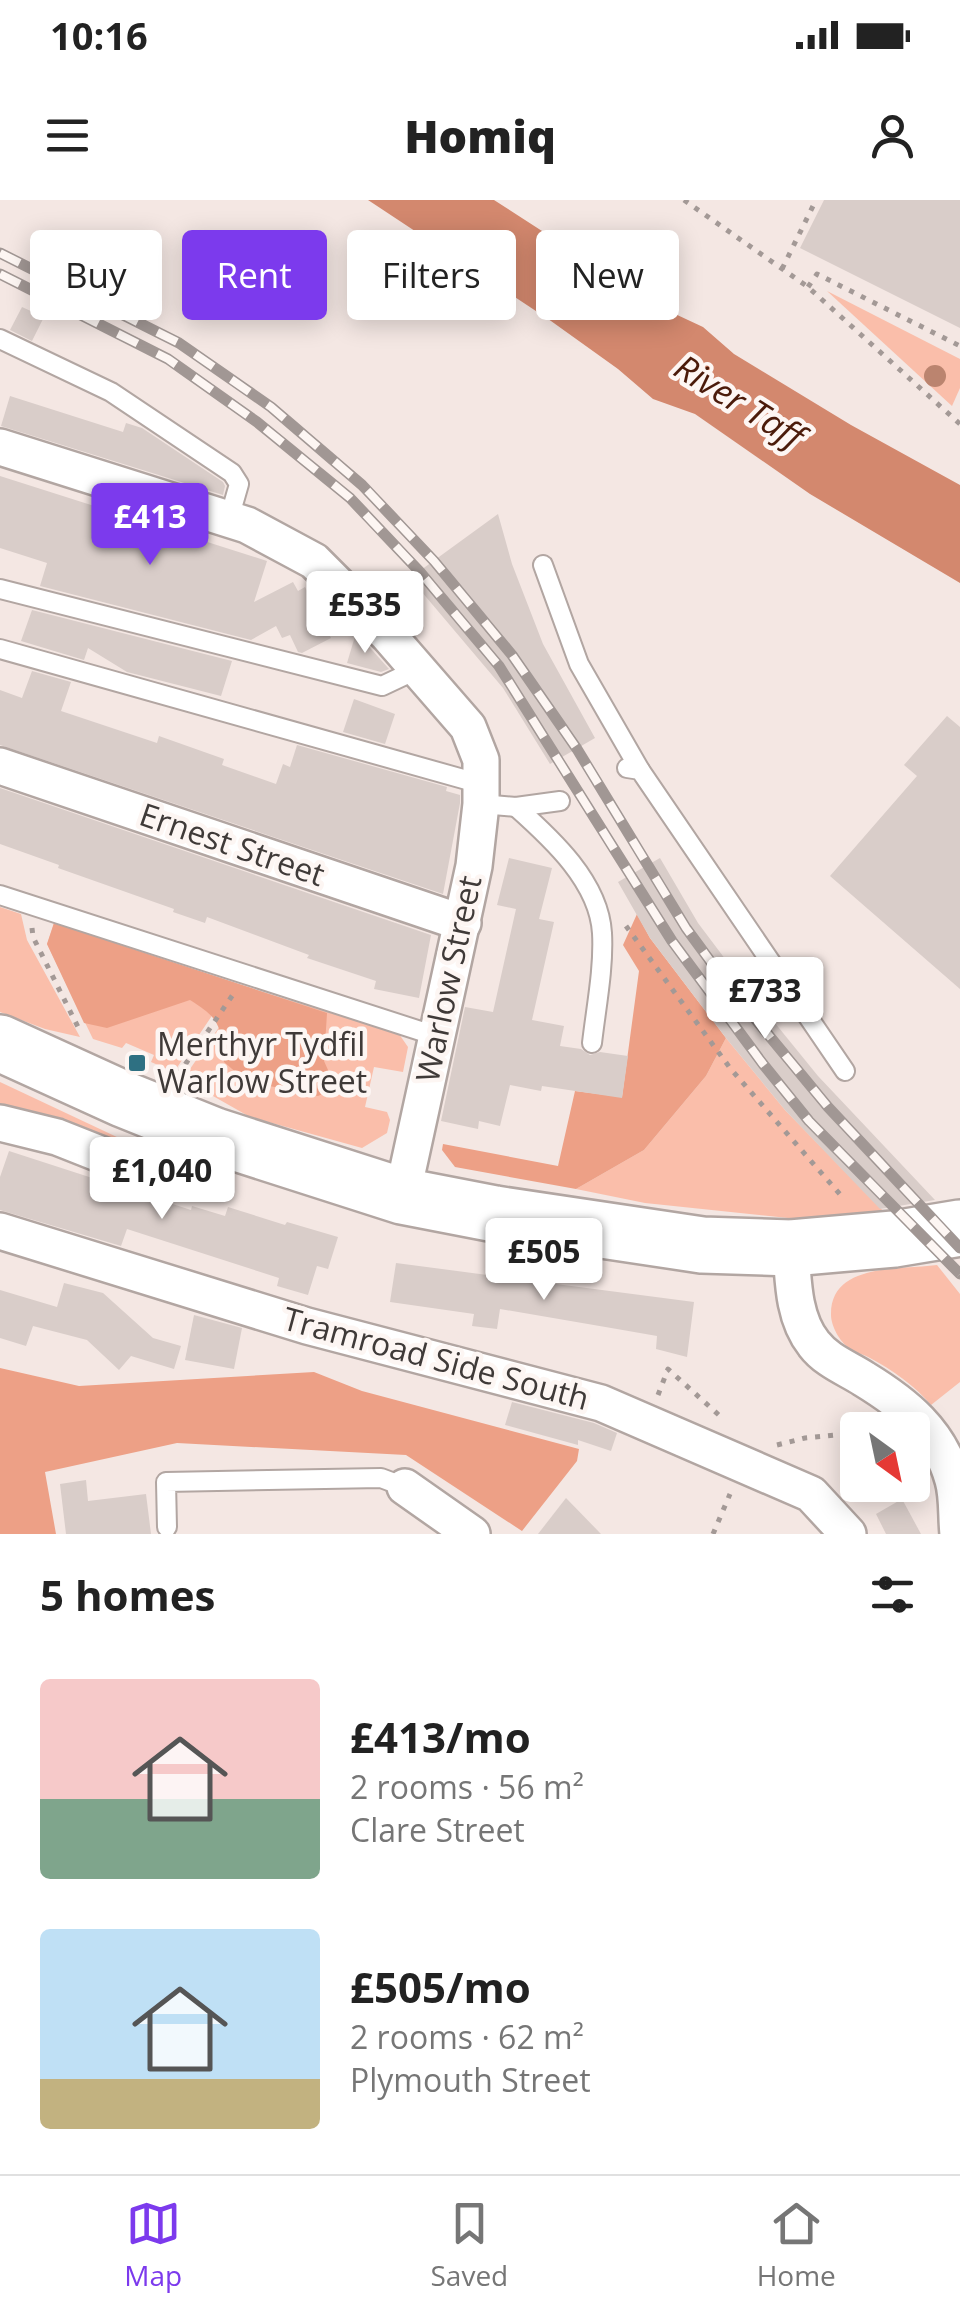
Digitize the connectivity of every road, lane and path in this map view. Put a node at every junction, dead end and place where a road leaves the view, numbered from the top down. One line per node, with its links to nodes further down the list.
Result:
1 (684, 200): 3 (path)
2 (816, 200): 3 (path)
3 (782, 269): 4 (path)
4 (808, 286): 6 (path); 7 (path)
5 (0, 339): 9 (lane)
6 (960, 346)
7 (960, 423)
8 (0, 447): 9 (street)
9 (229, 519): 13 (street)
10 (543, 565): 26 (lane)
11 (0, 588): 13 (lane)
12 (0, 649): 15 (lane)
13 (418, 670): 15 (street)
14 (0, 766): 21 (street, Ernest Street)
15 (481, 782): 17 (lane); 21 (street, Warlow Street)
16 (560, 801): 17 (lane)
17 (516, 806): 19 (lane)
18 (0, 895): 20 (lane)
19 (596, 904): 25 (lane); 34 (path)
20 (29, 905): 22 (lane); 27 (path)
21 (463, 923): 23 (street, Warlow Street)
22 (242, 975): 23 (lane); 28 (path)
23 (436, 1036): 31 (street, Warlow Street)
24 (0, 1043): 27 (main road)
25 (592, 1043)
26 (844, 1071)
27 (70, 1075): 28 (main road)
28 (158, 1113): 30 (main road)
29 (0, 1123): 30 (street)
30 (215, 1136): 31 (main road)
31 (402, 1196): 35 (main road)
32 (960, 1228): 34 (main road)
33 (0, 1231): 39 (street, Tramroad Side South)
34 (863, 1242): 35 (main road)
35 (792, 1248): 40 (street)
36 (405, 1487): 37 (lane); 38 (street)
37 (167, 1527)
38 (472, 1534)
39 (848, 1534)
40 (958, 1534)

